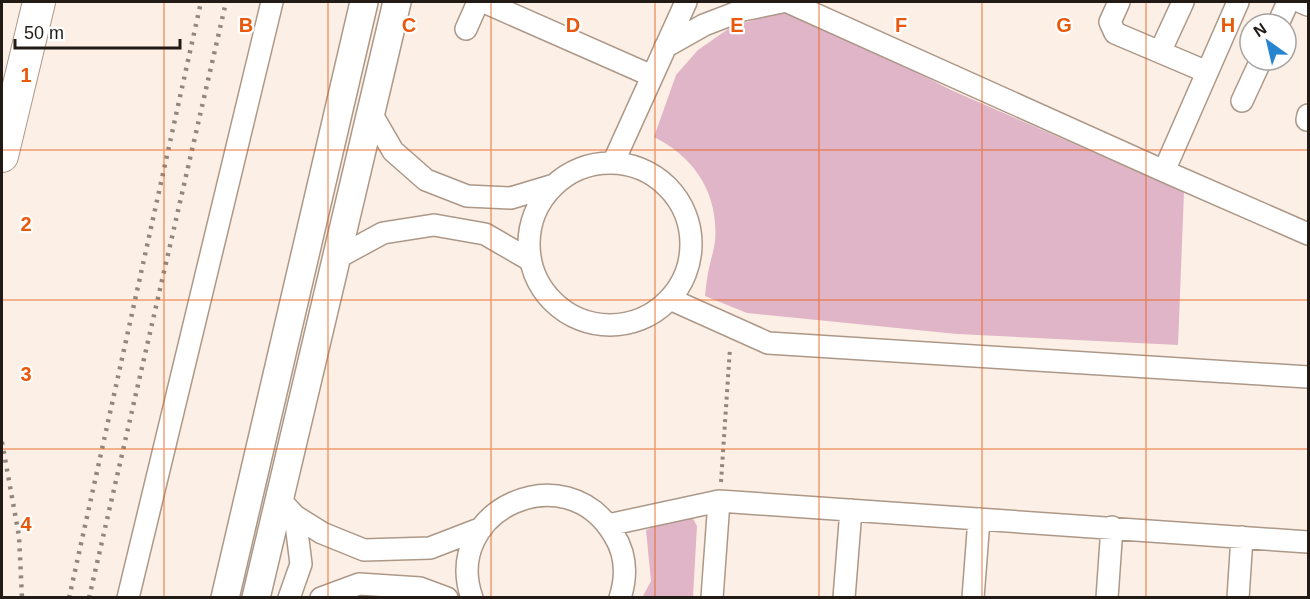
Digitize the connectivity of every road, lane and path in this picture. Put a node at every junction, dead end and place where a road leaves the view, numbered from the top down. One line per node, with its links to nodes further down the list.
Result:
1 (39, 2): 23 (highway)
2 (272, 2): 44 (street)
3 (364, 2): 42 (main road)
4 (397, 2): 22 (main road)
5 (478, 2): 15 (street)
6 (484, 2): 20 (street)
7 (686, 2): 16 (street)
8 (782, 2): 16 (street)
9 (788, 2): 25 (street)
10 (1119, 2): 17 (street)
11 (1183, 2): 17 (street)
12 (1238, 2): 18 (street)
13 (1301, 2): 14 (street)
14 (1308, 5)
15 (466, 28)
16 (665, 47): 20 (street)
17 (1160, 52): 18 (street)
18 (1207, 72): 25 (street)
19 (1255, 72): 21 (street)
20 (652, 76): 24 (street)
21 (1242, 101)
22 (371, 113): 26 (street); 28 (main road)
23 (2, 156)
24 (613, 162): 26 (street); 30 (street)
25 (1164, 171): 27 (street)
26 (554, 185): 29 (street)
27 (1308, 234)
28 (337, 258): 29 (street); 34 (main road)
29 (530, 260): 30 (street)
30 (670, 299): 31 (street)
31 (731, 327): 32 (street); 33 (path)
32 (1308, 377)
33 (719, 501): 35 (street); 37 (street); 52 (street)
34 (287, 508): 39 (street); 43 (main road); 47 (street)
35 (851, 510): 36 (street); 53 (street)
36 (979, 519): 38 (street); 54 (street)
37 (608, 525): 39 (street); 51 (street)
38 (1112, 527): 40 (street); 55 (street)
39 (482, 528): 50 (street)
40 (1242, 537): 41 (street); 56 (street)
41 (1308, 542)
42 (234, 557): 43 (main road); 45 (main road)
43 (264, 564): 46 (main road)
44 (128, 597)
45 (225, 597)
46 (256, 597)
47 (289, 597)
48 (321, 597): 49 (street)
49 (447, 597)
50 (472, 597)
51 (620, 597)
52 (711, 597)
53 (844, 597)
54 (973, 597)
55 (1107, 597)
56 (1238, 597)

